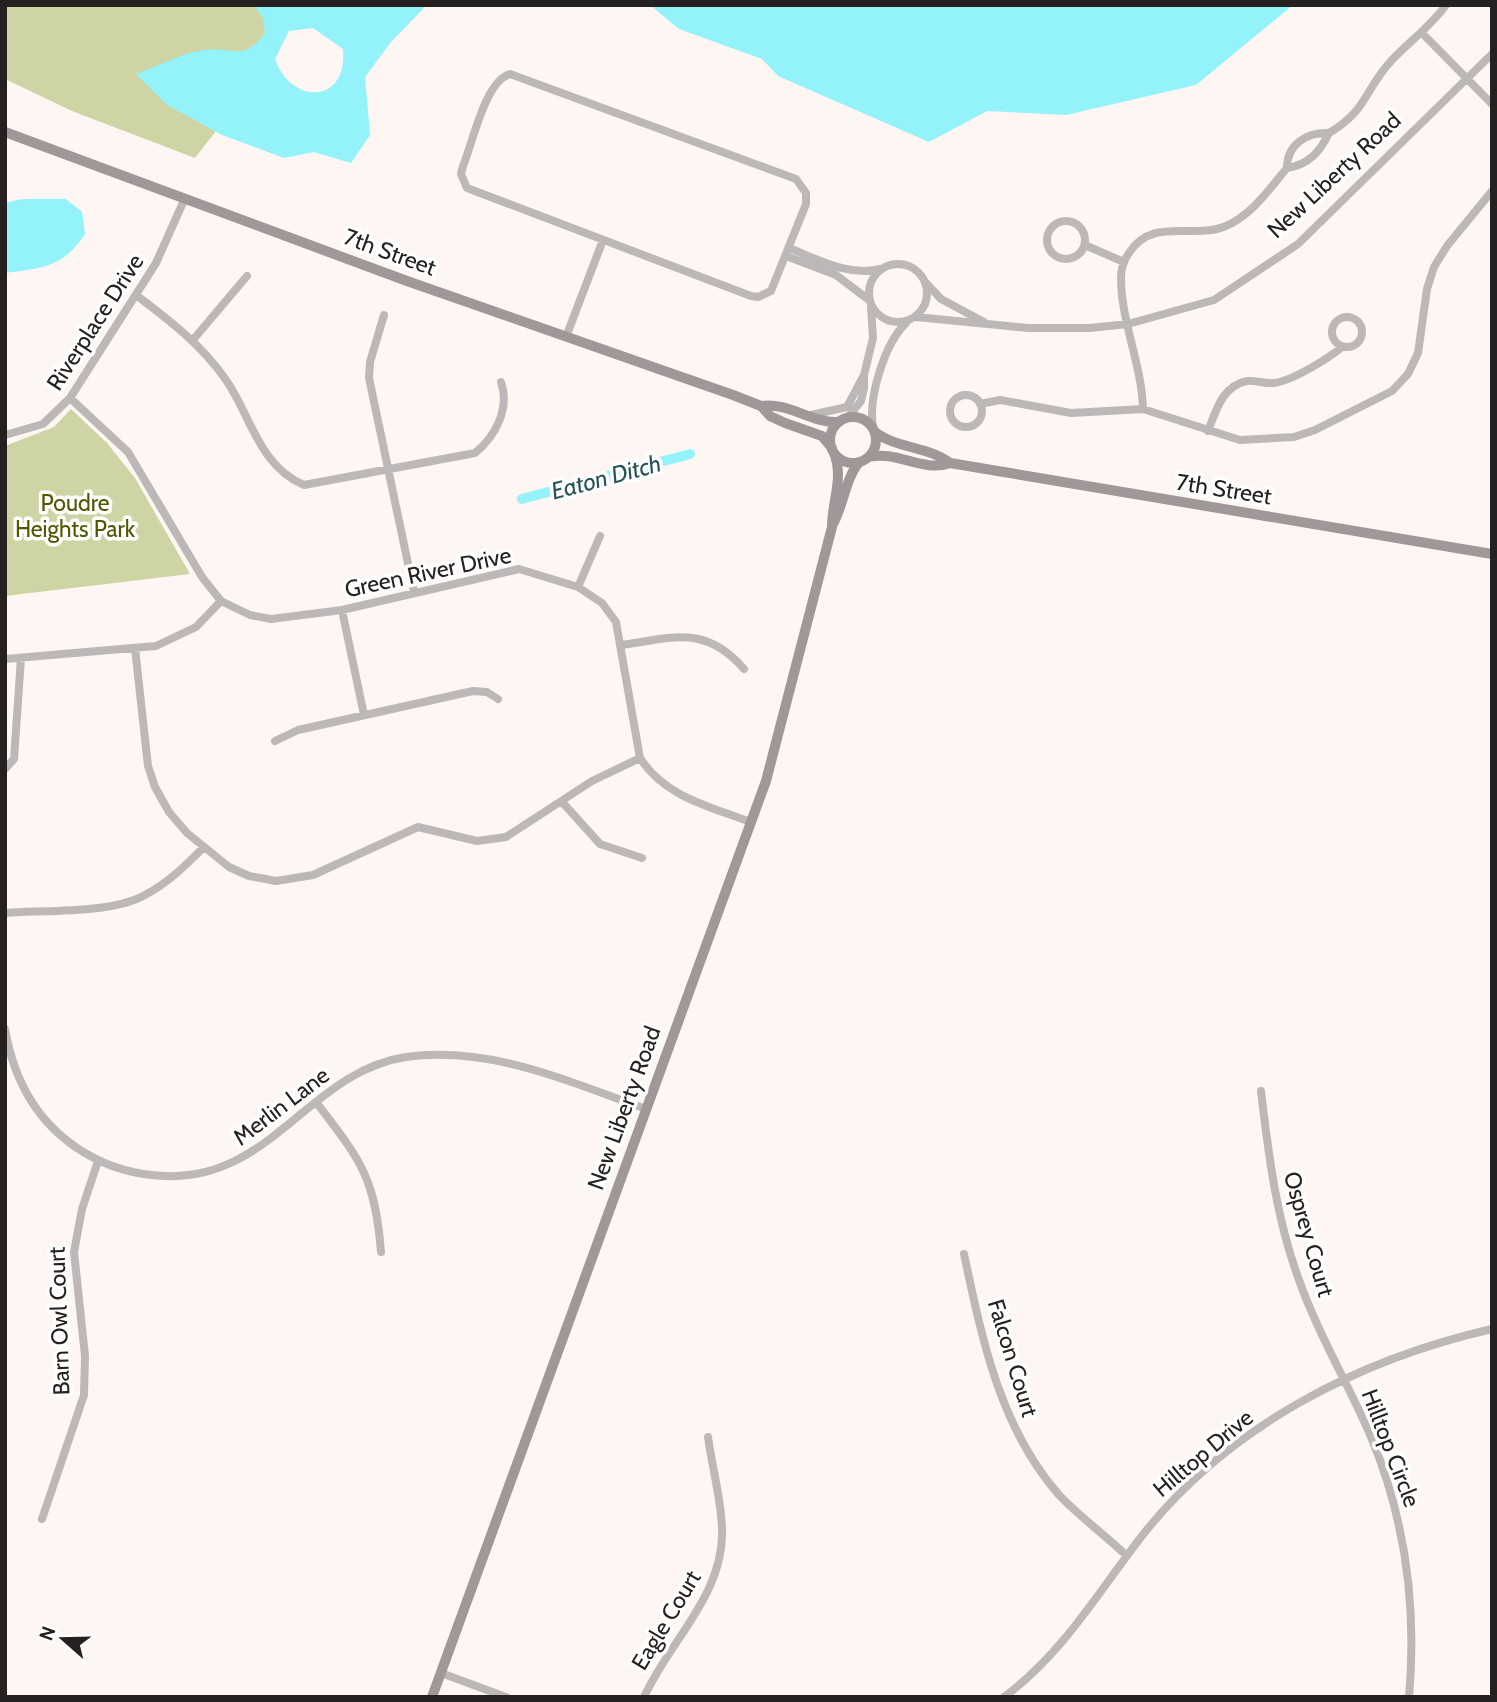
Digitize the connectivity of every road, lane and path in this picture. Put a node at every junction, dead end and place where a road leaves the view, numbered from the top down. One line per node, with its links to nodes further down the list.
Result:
1 (1447, 5): 2 (street)
2 (1422, 33): 4 (street); 7 (street)
3 (1492, 54): 4 (street, New Liberty Road)
4 (1467, 78): 5 (street); 23 (street, New Liberty Road)
5 (1492, 104)
6 (5, 132): 10 (street, 7th Street)
7 (1329, 133): 8 (street); 8 (street)
8 (1287, 168): 14 (street)
9 (1492, 191): 36 (street)
10 (185, 198): 18 (street, Riverplace Drive); 24 (street, 7th Street)
11 (603, 240): 13 (street); 13 (street); 24 (street)
12 (1087, 246): 12 (street); 14 (street)
13 (787, 252): 15 (street); 19 (street)
14 (1124, 262): 23 (street)
15 (882, 268): 17 (street); 19 (street)
16 (247, 276): 25 (street)
17 (925, 281): 21 (street); 22 (street, New Liberty Road)
18 (136, 295): 25 (street); 29 (street, Riverplace Drive)
19 (870, 302): 21 (street); 27 (street)
20 (384, 315): 41 (street)
21 (911, 319): 22 (street, New Liberty Road); 35 (street)
22 (984, 322): 23 (street, New Liberty Road)
23 (1128, 324): 32 (street)
24 (566, 337): 31 (street, 7th Street)
25 (192, 341): 41 (street)
26 (1342, 347): 36 (street)
27 (864, 375): 33 (street); 34 (street)
28 (501, 382): 41 (street)
29 (70, 398): 37 (street, Riverplace Drive); 47 (street, Green River Drive)
30 (980, 404): 32 (street)
31 (761, 406): 33 (street, 7th Street); 38 (street, 7th Street)
32 (1143, 409): 36 (street)
33 (806, 416): 34 (street, 7th Street)
34 (843, 420): 35 (street); 38 (street)
35 (874, 429): 39 (street); 40 (street, 7th Street)
36 (1208, 431)
37 (5, 435)
38 (833, 451): 39 (street); 42 (street, New Liberty Road)
39 (864, 460): 40 (street, 7th Street); 42 (street, New Liberty Road)
40 (950, 463): 44 (street, 7th Street)
41 (388, 469): 46 (street)
42 (832, 527): 60 (street, New Liberty Road)
43 (600, 536): 45 (street)
44 (1492, 554)
45 (578, 587): 46 (street, Green River Drive); 49 (street, Green River Drive)
46 (414, 592): 48 (street, Green River Drive)
47 (221, 601): 48 (street, Green River Drive); 50 (street)
48 (342, 610): 55 (street)
49 (621, 645): 53 (street); 57 (street, Green River Drive)
50 (135, 648): 51 (street); 61 (street)
51 (21, 658): 52 (street); 58 (street)
52 (5, 659)
53 (744, 669)
54 (498, 699): 55 (street)
55 (364, 715): 56 (street)
56 (275, 741)
57 (640, 758): 59 (street); 60 (street)
58 (8, 767)
59 (563, 803): 61 (street); 62 (street)
60 (750, 822): 67 (street, New Liberty Road)
61 (204, 847): 63 (street)
62 (642, 858)
63 (5, 913)
64 (5, 1029): 68 (street, Merlin Lane)
65 (1261, 1091): 72 (street, Osprey Court)
66 (316, 1102): 67 (street, Merlin Lane); 68 (street, Merlin Lane); 69 (street)
67 (646, 1109): 76 (street, New Liberty Road)
68 (98, 1161): 74 (street, Barn Owl Court)
69 (381, 1252)
70 (964, 1254): 75 (street, Falcon Court)
71 (1492, 1329): 72 (street, Hilltop Drive)
72 (1343, 1380): 75 (street, Hilltop Drive); 81 (street, Hilltop Circle)
73 (708, 1437): 79 (street, Eagle Court)
74 (41, 1519)
75 (1127, 1556): 80 (street, Hilltop Drive)
76 (441, 1673): 77 (street, New Liberty Road); 78 (street)
77 (432, 1697)
78 (506, 1697)
79 (644, 1697)
80 (1004, 1697)
81 (1409, 1697)

